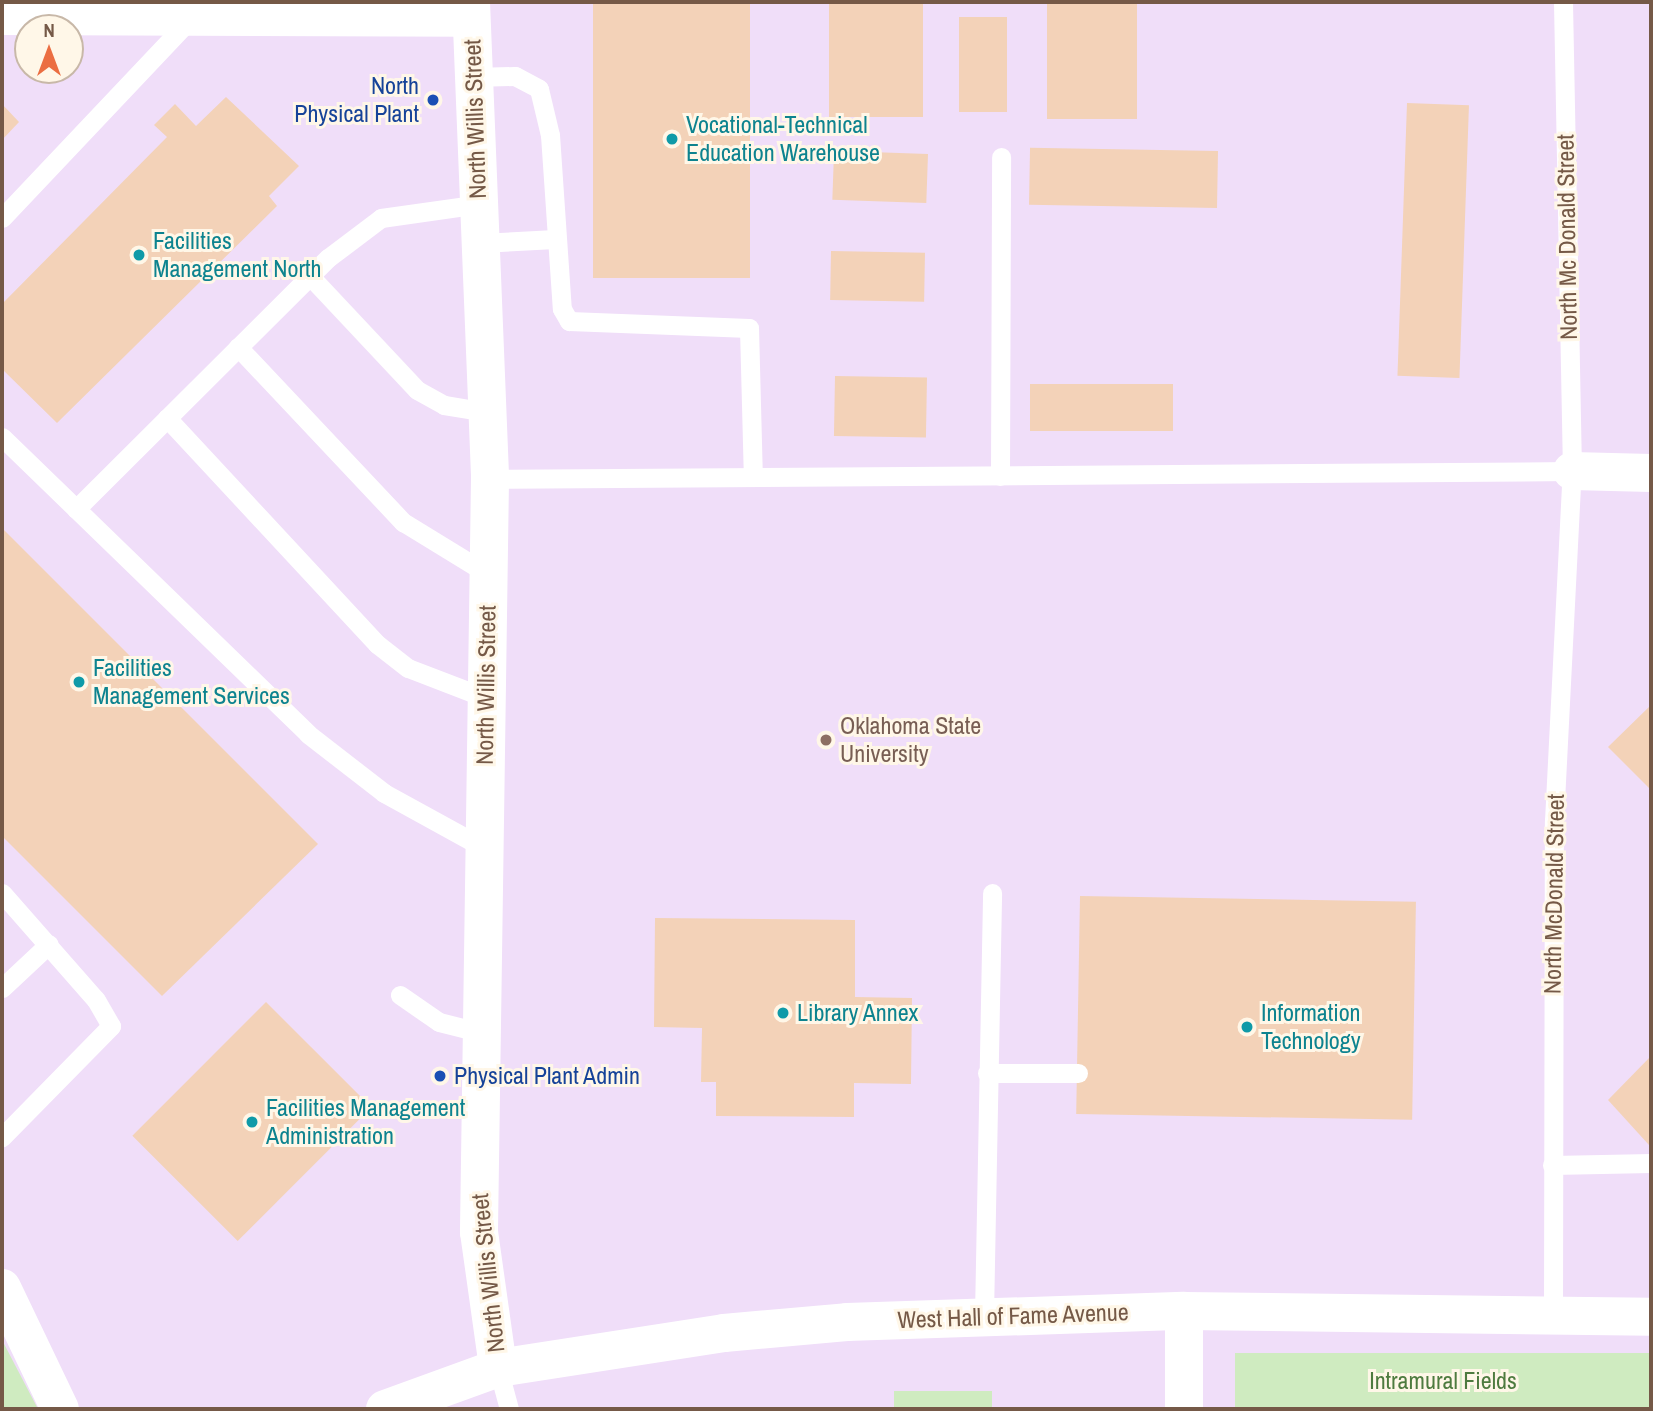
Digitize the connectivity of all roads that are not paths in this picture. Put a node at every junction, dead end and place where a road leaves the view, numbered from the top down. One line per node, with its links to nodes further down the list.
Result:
1 (1563, 2): 16 (lane, North Mc Donald Street)
2 (471, 10): 4 (street); 5 (street, North Willis Street)
3 (2, 16): 4 (street)
4 (193, 17): 8 (lane)
5 (473, 77): 7 (street, North Willis Street); 9 (lane)
6 (1002, 157): 18 (lane)
7 (479, 204): 10 (street, North Willis Street); 11 (lane)
8 (2, 218)
9 (555, 239): 10 (lane); 19 (lane)
10 (480, 243): 13 (street, North Willis Street)
11 (310, 276): 12 (lane); 13 (lane)
12 (239, 347): 14 (lane); 22 (lane)
13 (487, 412): 20 (street, North Willis Street)
14 (167, 418): 21 (lane); 23 (lane)
15 (2, 437): 21 (lane)
16 (1572, 471): 17 (street); 18 (lane); 35 (lane, North McDonald Street)
17 (1651, 472)
18 (1000, 476): 19 (lane)
19 (754, 477): 20 (lane)
20 (490, 479): 22 (street, North Willis Street)
21 (76, 509): 24 (lane)
22 (488, 574): 23 (street, North Willis Street)
23 (486, 698): 24 (street, North Willis Street)
24 (484, 848): 30 (street, North Willis Street)
25 (2, 893): 27 (lane)
26 (992, 893): 31 (lane)
27 (49, 944): 28 (lane); 33 (lane)
28 (2, 988)
29 (401, 995): 30 (lane)
30 (479, 1032): 41 (street, North Willis Street)
31 (987, 1073): 32 (lane); 38 (lane)
32 (1078, 1073)
33 (2, 1137)
34 (1651, 1163): 35 (lane)
35 (1552, 1165): 39 (lane, North McDonald Street)
36 (2, 1288): 42 (street)
37 (1184, 1311): 38 (street, West Hall of Fame Avenue); 39 (street, West Hall of Fame Avenue); 45 (street)
38 (984, 1315): 41 (street, West Hall of Fame Avenue)
39 (1553, 1317): 40 (street, West Hall of Fame Avenue)
40 (1651, 1317)
41 (498, 1368): 43 (street, West Hall of Fame Avenue); 44 (lane)
42 (60, 1409)
43 (385, 1409)
44 (509, 1409)
45 (1184, 1409)

